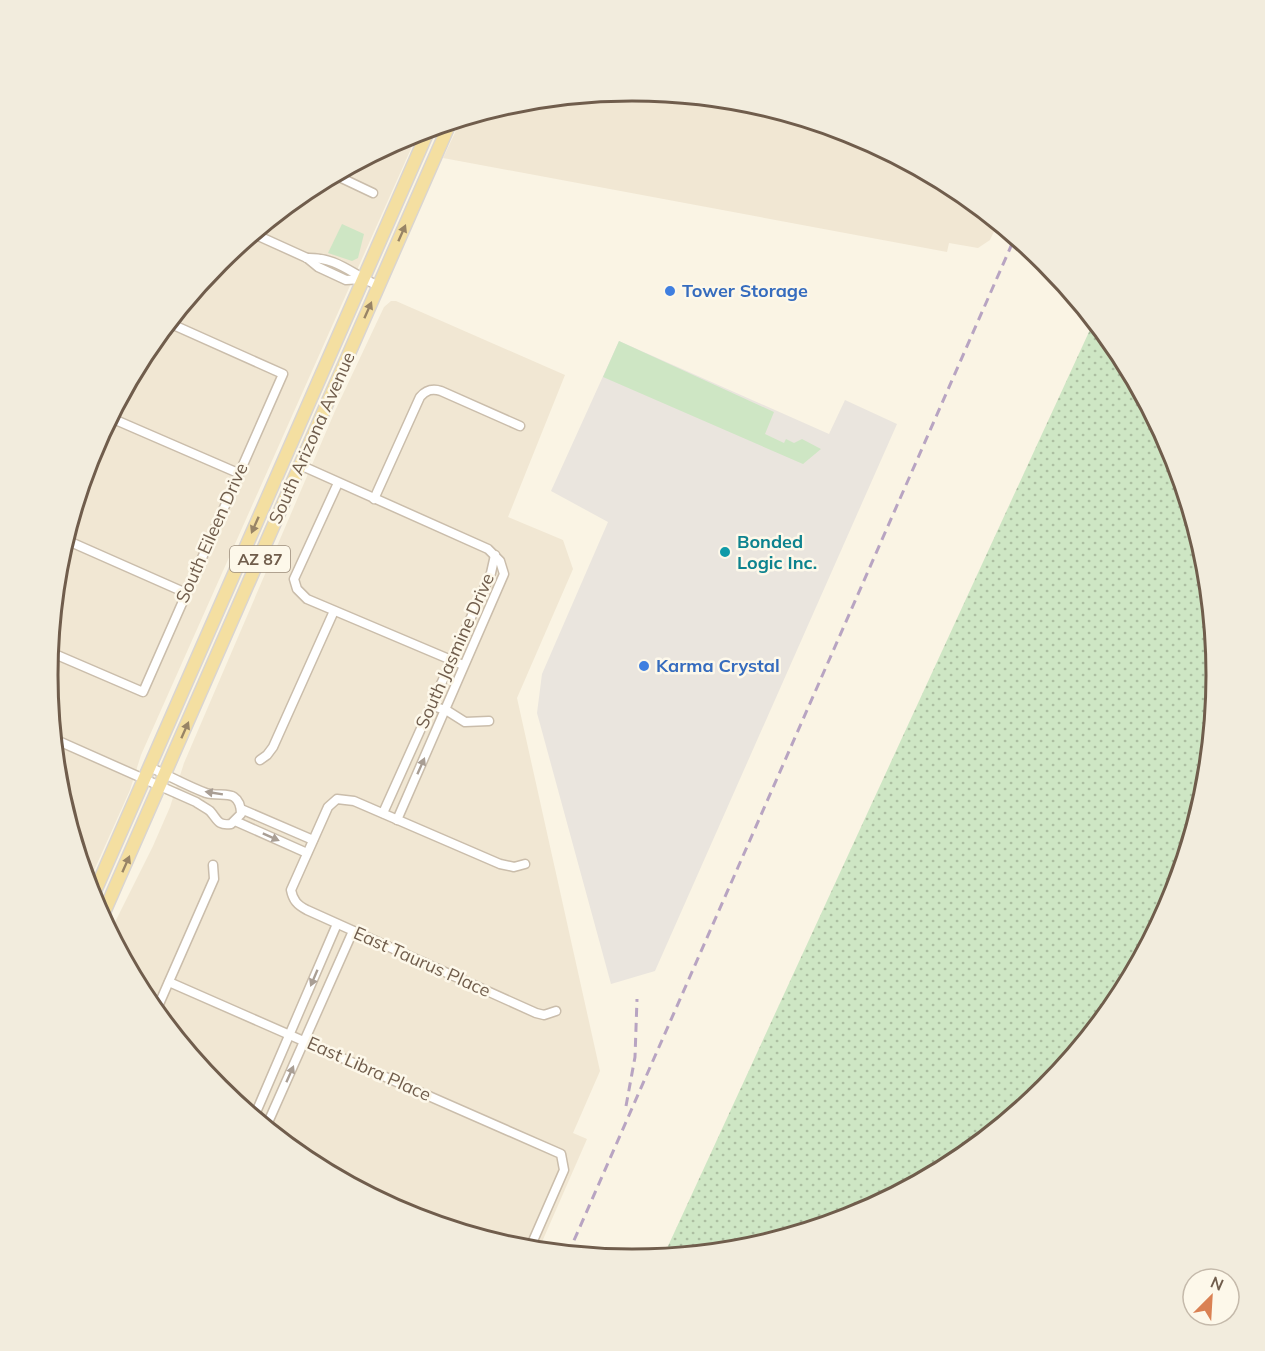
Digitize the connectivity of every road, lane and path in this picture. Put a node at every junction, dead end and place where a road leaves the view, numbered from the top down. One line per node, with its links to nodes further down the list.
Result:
1 (446, 133): 7 (main road, South Arizona Avenue / AZ 87, one-way to 1)
2 (424, 141): 6 (main road, South Arizona Avenue / AZ 87)
3 (344, 179): 4 (street)
4 (373, 193)
5 (262, 238): 6 (street)
6 (363, 279): 7 (street); 27 (main road, South Arizona Avenue / AZ 87, one-way to 27)
7 (379, 286): 11 (main road, South Arizona Avenue / AZ 87, one-way to 7)
8 (179, 324): 12 (street, South Eileen Drive)
9 (119, 420): 12 (street)
10 (520, 426): 14 (street)
11 (300, 465): 13 (street); 28 (main road, South Arizona Avenue / AZ 87, one-way to 11)
12 (238, 473): 17 (street, South Eileen Drive)
13 (338, 483): 14 (street); 18 (street)
14 (374, 499): 16 (street)
15 (74, 544): 17 (street)
16 (495, 555): 20 (street, South Jasmine Drive); 21 (street, South Jasmine Drive)
17 (186, 593): 19 (street, South Eileen Drive)
18 (334, 611): 20 (street); 26 (street)
19 (59, 656)
20 (452, 661): 21 (street); 22 (street, South Jasmine Drive)
21 (463, 666): 23 (street, South Jasmine Drive)
22 (432, 706): 23 (street); 30 (street, South Jasmine Drive)
23 (446, 710): 24 (street); 31 (street, South Jasmine Drive, one-way to 23)
24 (489, 721)
25 (62, 742): 27 (street)
26 (260, 760)
27 (147, 772): 28 (street); 37 (main road, South Arizona Avenue / AZ 87)
28 (163, 780): 29 (street, one-way to 28); 32 (street); 38 (main road, South Arizona Avenue / AZ 87, one-way to 28)
29 (241, 809): 32 (street); 33 (street)
30 (383, 813): 31 (street); 33 (street)
31 (397, 820): 35 (street)
32 (235, 821): 34 (street, one-way to 34)
33 (313, 840): 34 (street)
34 (307, 853): 39 (street, East Taurus Place)
35 (525, 864)
36 (213, 865): 41 (street)
37 (98, 884)
38 (107, 906)
39 (337, 924): 40 (street, East Taurus Place); 44 (street, one-way to 44)
40 (353, 931): 43 (street, East Taurus Place); 45 (street)
41 (169, 982): 42 (street); 44 (street, East Libra Place)
42 (160, 1001)
43 (556, 1011)
44 (290, 1035): 45 (street, East Libra Place); 46 (street)
45 (304, 1041): 47 (street, one-way to 45); 48 (street, East Libra Place)
46 (258, 1110)
47 (269, 1120)
48 (534, 1240)

